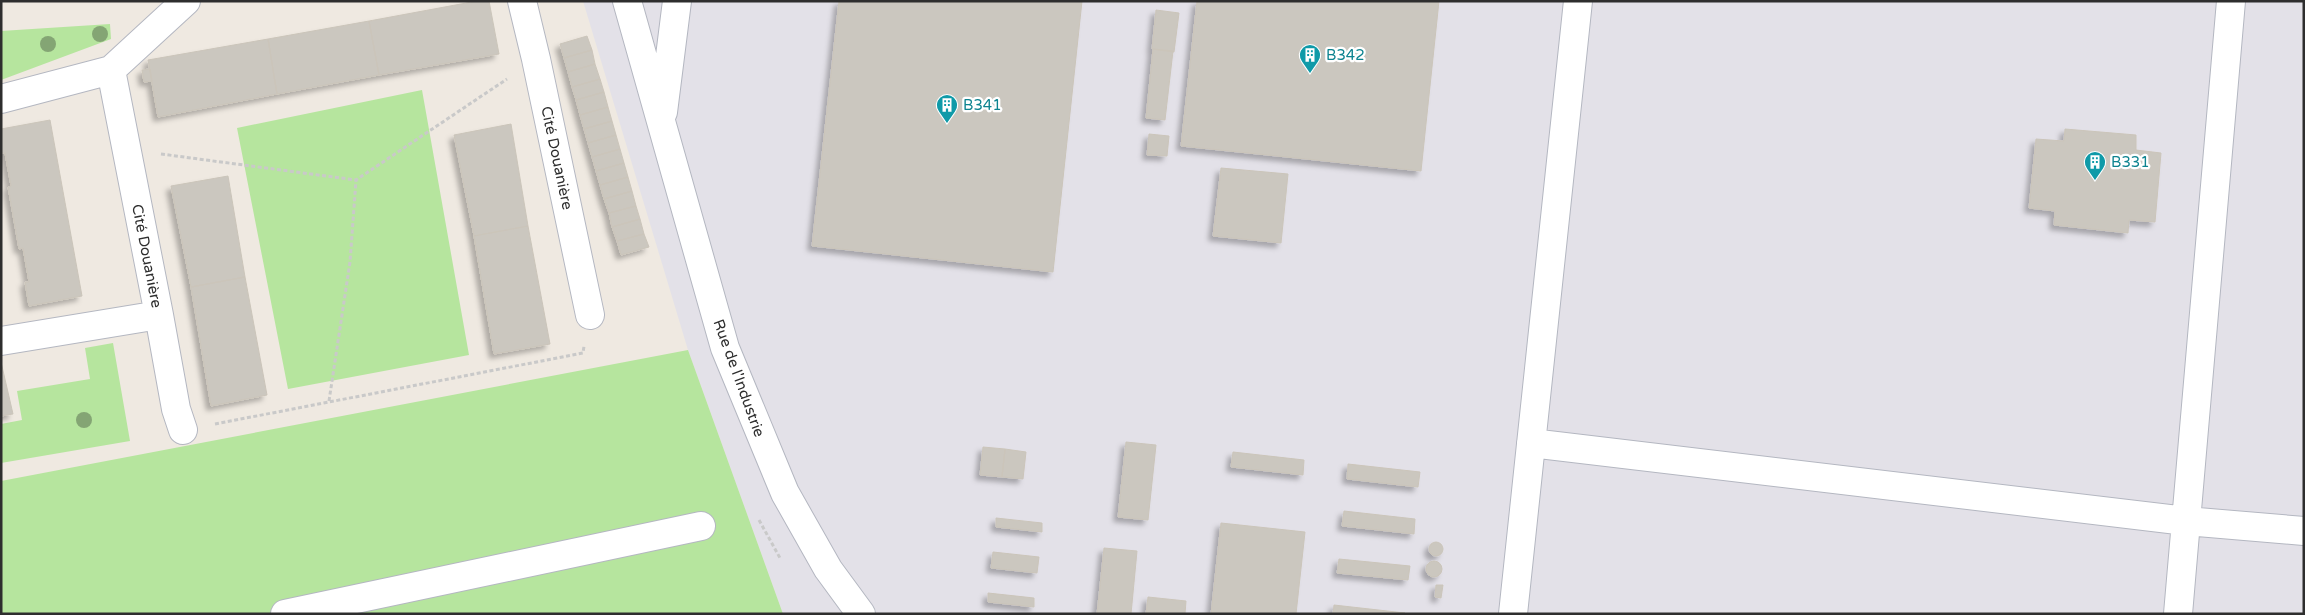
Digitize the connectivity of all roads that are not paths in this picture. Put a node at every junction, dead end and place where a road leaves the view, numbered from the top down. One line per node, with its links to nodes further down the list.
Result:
1 (186, 1): 7 (street)
2 (522, 1): 11 (street, Cité Douanière)
3 (627, 1): 9 (street, Rue de l'Industrie)
4 (677, 1): 9 (street, Rue de l'Industrie)
5 (1578, 1): 14 (street)
6 (2231, 1): 15 (street)
7 (111, 70): 8 (street); 10 (street, Cité Douanière)
8 (1, 99)
9 (662, 123): 19 (street, Rue de l'Industrie)
10 (159, 314): 12 (street, Cité Douanière); 13 (street)
11 (590, 315)
12 (1, 341)
13 (183, 430)
14 (1532, 443): 15 (street); 20 (street)
15 (2186, 521): 17 (street); 21 (street)
16 (701, 526): 18 (street)
17 (2304, 531)
18 (285, 614)
19 (861, 614)
20 (1513, 614)
21 (2178, 614)

